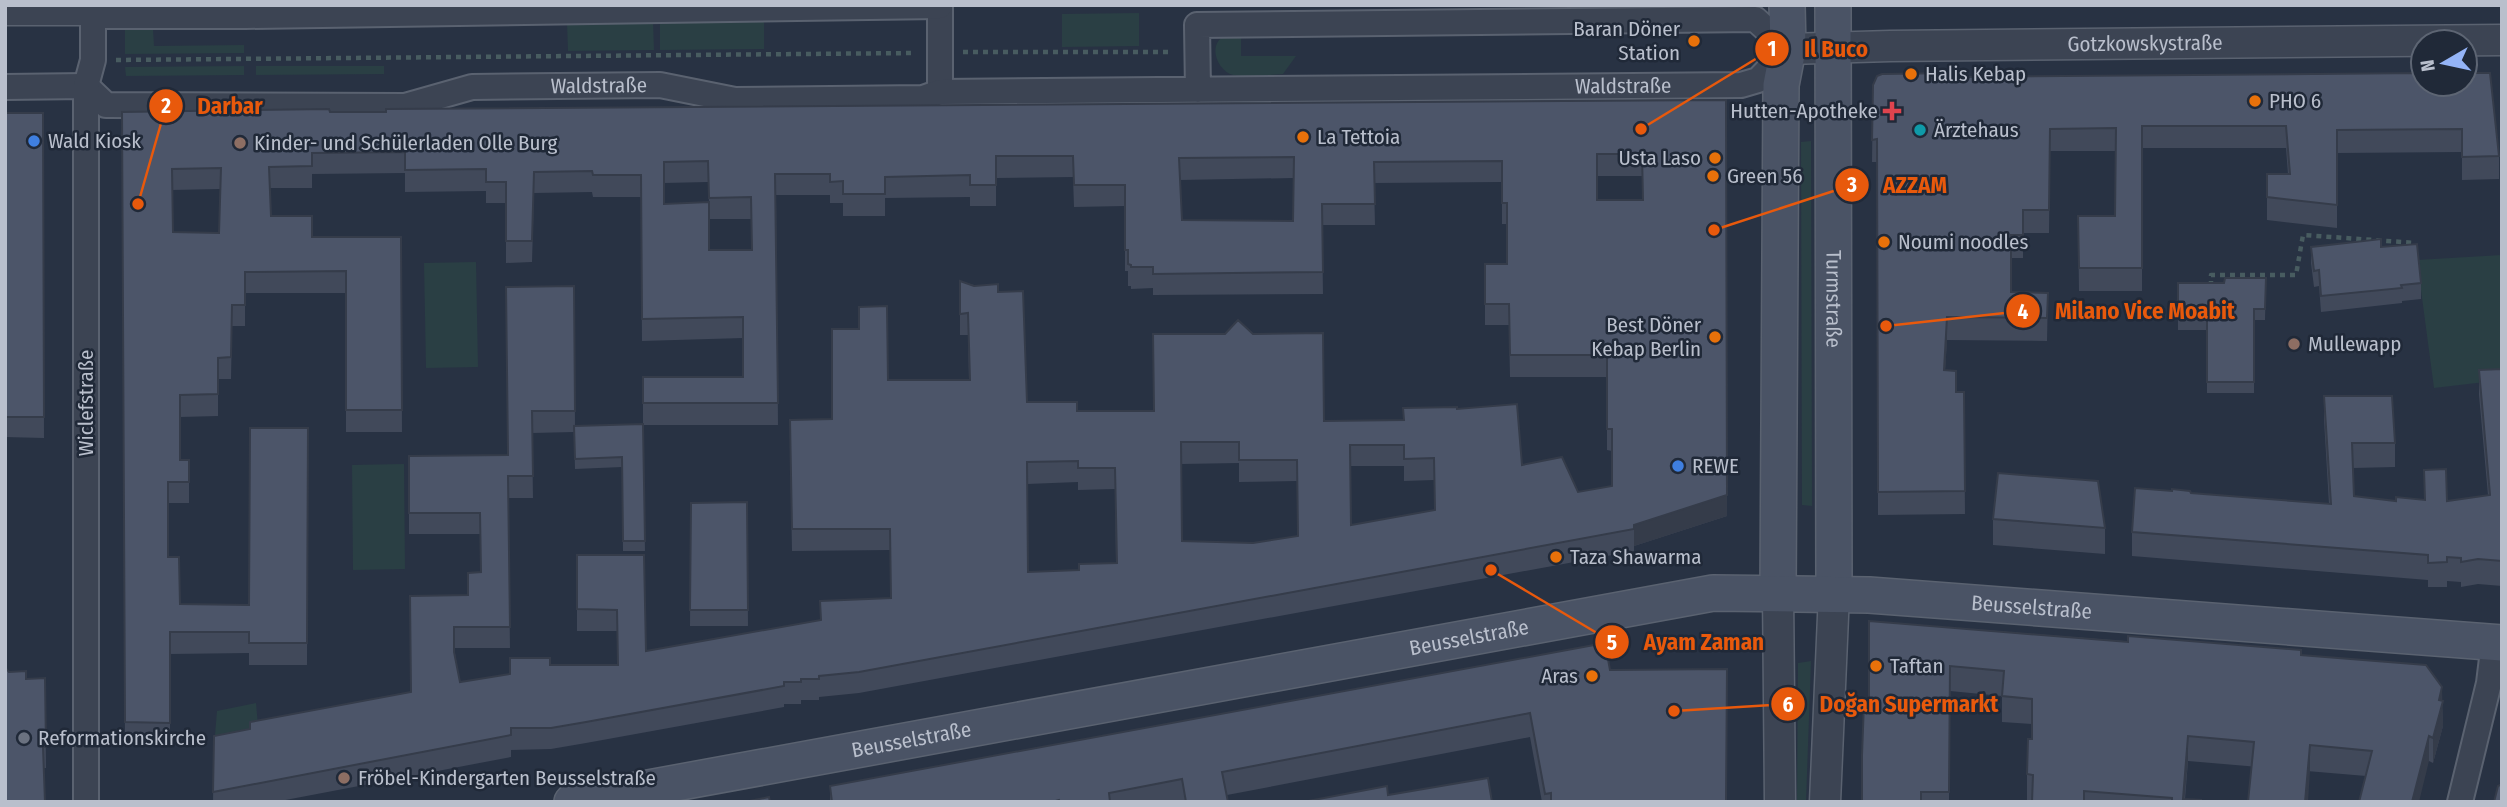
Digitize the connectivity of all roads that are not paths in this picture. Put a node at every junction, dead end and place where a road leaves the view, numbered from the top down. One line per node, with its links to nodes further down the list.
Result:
1 (1787, 5): 8 (main road)
2 (1833, 5): 7 (main road, Turmstraße)
3 (940, 6): 4 (street); 12 (street)
4 (93, 11): 5 (street); 9 (street, Wiclefstraße)
5 (5, 16)
6 (2502, 40): 7 (street, Gotzkowskystraße)
7 (1834, 48): 8 (street, Gotzkowskystraße); 14 (main road, Turmstraße)
8 (1788, 49): 11 (street, Waldstraße); 11 (street); 13 (main road)
9 (86, 86): 10 (street); 12 (street, Waldstraße); 16 (street, Wiclefstraße)
10 (5, 87)
11 (1198, 90): 12 (street, Waldstraße)
12 (940, 92)
13 (1778, 592): 14 (main road, Beusselstraße); 17 (main road, Beusselstraße); 18 (street)
14 (1834, 593): 15 (main road, Beusselstraße); 19 (street)
15 (2498, 643): 20 (street)
16 (86, 802)
17 (572, 802)
18 (1780, 802)
19 (1825, 802)
20 (2460, 802)

